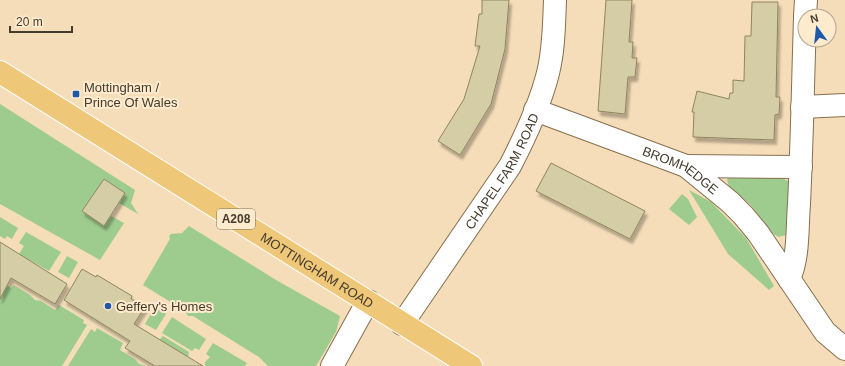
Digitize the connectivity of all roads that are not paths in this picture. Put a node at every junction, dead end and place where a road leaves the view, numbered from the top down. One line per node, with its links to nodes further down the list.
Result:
1 (555, 0): 6 (street, CHAPEL FARM ROAD)
2 (804, 48): 5 (street)
3 (0, 72): 10 (main road, MOTTINGHAM ROAD / A208)
4 (845, 105): 5 (street)
5 (802, 107): 8 (street)
6 (535, 110): 7 (street, BROMHEDGE); 11 (street, CHAPEL FARM ROAD)
7 (686, 166): 8 (street); 9 (street, BROMHEDGE)
8 (801, 167): 9 (street)
9 (789, 279): 12 (street, BROMHEDGE)
10 (368, 302): 11 (main road, MOTTINGHAM ROAD / A208); 13 (street)
11 (402, 324): 14 (main road, MOTTINGHAM ROAD / A208)
12 (845, 349)
13 (332, 366)
14 (471, 366)

